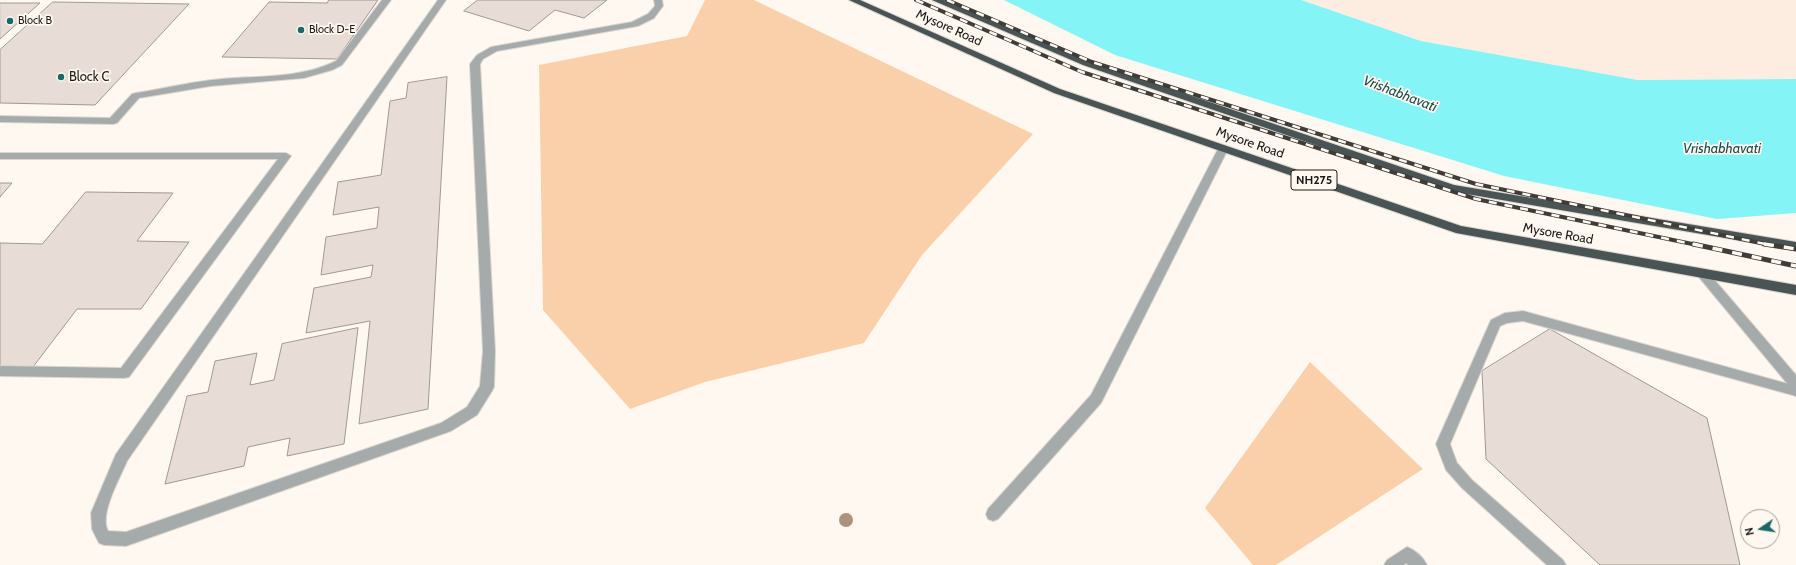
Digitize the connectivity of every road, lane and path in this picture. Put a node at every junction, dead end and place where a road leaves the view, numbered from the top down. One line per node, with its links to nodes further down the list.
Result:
1 (387, 0): 6 (street)
2 (442, 0): 3 (street)
3 (658, 0)
4 (852, 0): 7 (highway, Mysore Road / NH275)
5 (936, 0): 9 (highway, Mysore Road)
6 (0, 119)
7 (1223, 149): 10 (highway, Mysore Road / NH275); 15 (street)
8 (0, 156): 12 (street)
9 (1796, 246)
10 (1702, 273): 11 (highway, Mysore Road / NH275); 13 (street)
11 (1796, 290)
12 (0, 371)
13 (1796, 384)
14 (1796, 391): 18 (street)
15 (993, 514)
16 (1392, 565): 17 (street)
17 (1419, 565)
18 (1558, 565)

